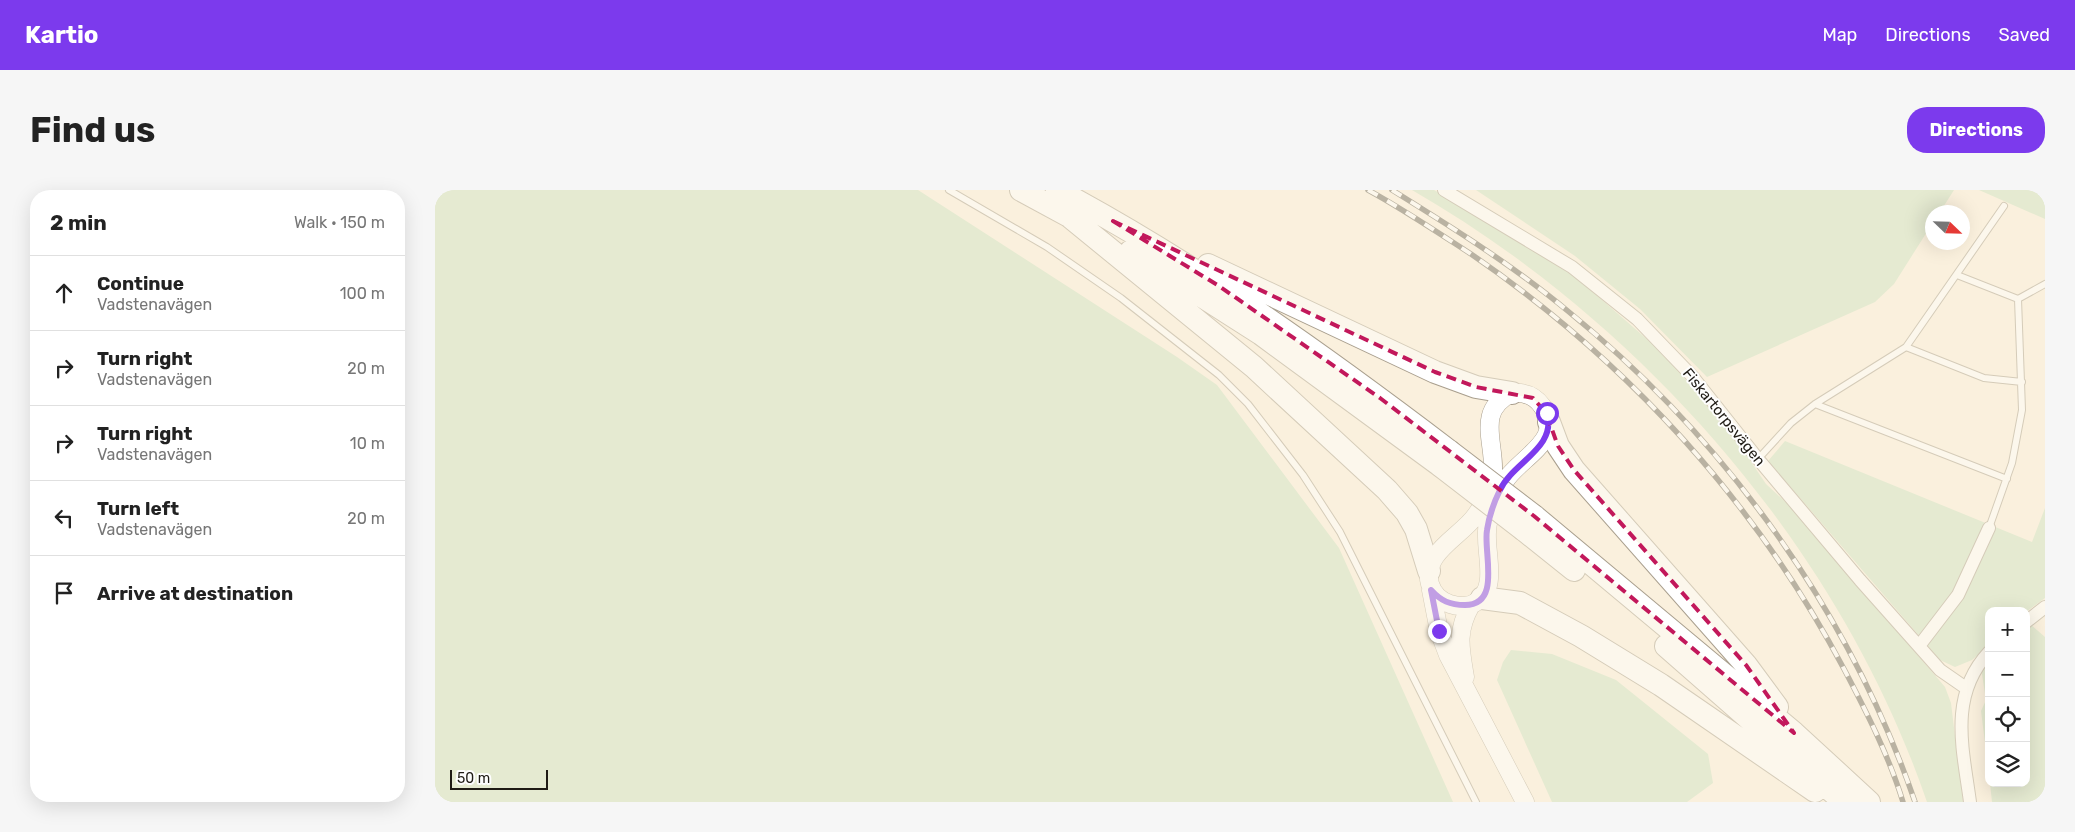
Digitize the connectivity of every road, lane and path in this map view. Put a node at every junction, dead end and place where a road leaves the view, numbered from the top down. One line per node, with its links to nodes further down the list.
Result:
1 (949, 190): 31 (lane)
2 (1021, 190): 6 (highway)
3 (1057, 190): 7 (highway)
4 (1444, 190): 17 (street, Fiskartorpsvägen)
5 (2004, 206): 8 (lane)
6 (1069, 216): 16 (highway); 21 (highway)
7 (1113, 221): 13 (highway); 16 (highway)
8 (1957, 275): 10 (lane); 11 (lane)
9 (2045, 284): 10 (lane)
10 (2018, 300): 12 (lane)
11 (1906, 347): 12 (lane); 14 (lane)
12 (2022, 382): 18 (lane)
13 (1512, 393): 15 (main road); 21 (main road)
14 (1815, 404): 17 (lane); 18 (lane)
15 (1549, 422): 22 (main road); 29 (highway)
16 (1445, 458): 19 (highway, bridge)
17 (1758, 459): 25 (street, Fiskartorpsvägen)
18 (2007, 480): 20 (lane)
19 (1529, 523): 29 (highway); 35 (highway)
20 (1989, 528): 25 (street)
21 (1430, 580): 22 (main road); 28 (main road)
22 (1476, 601): 28 (main road); 34 (highway)
23 (2045, 607): 24 (street)
24 (2030, 619)
25 (1919, 646): 27 (street, Fiskartorpsvägen)
26 (1985, 657): 27 (street)
27 (1966, 688): 37 (street)
28 (1468, 692): 30 (main road)
29 (1795, 734): 36 (highway)
30 (1510, 776): 32 (main road); 33 (main road)
31 (1476, 802)
32 (1518, 802)
33 (1525, 802)
34 (1830, 802)
35 (1844, 802)
36 (1869, 802)
37 (1970, 802)

